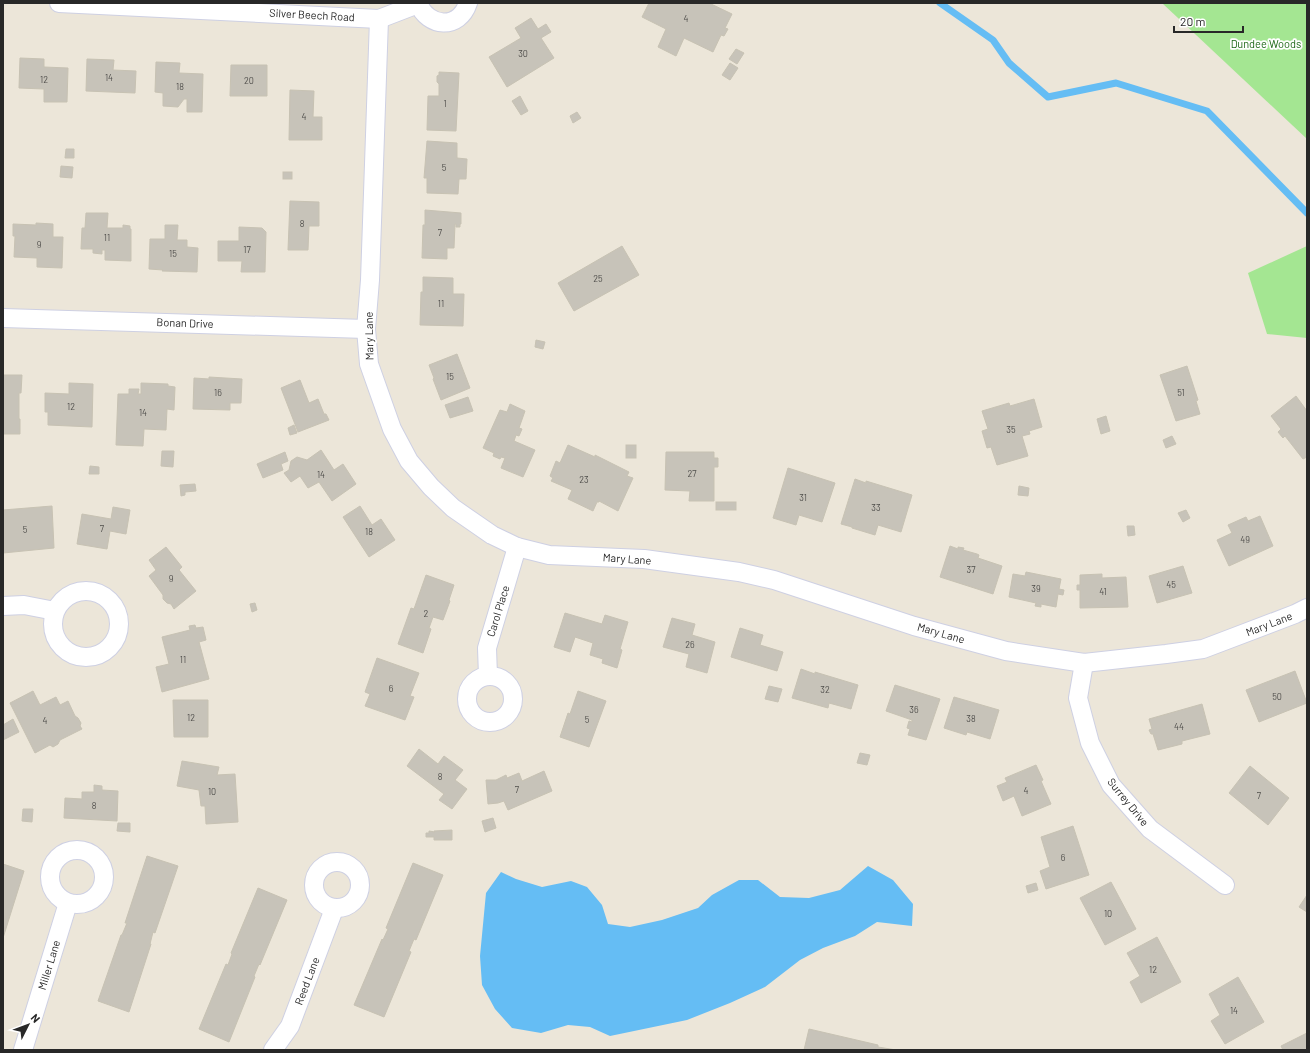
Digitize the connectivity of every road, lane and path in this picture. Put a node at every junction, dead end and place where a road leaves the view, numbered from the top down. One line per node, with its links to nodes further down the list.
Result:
1 (59, 3): 4 (street, Silver Beech Road)
2 (418, 3): 3 (street, Silver Beech Road); 4 (street, Silver Beech Road)
3 (468, 3)
4 (379, 19): 6 (street, Mary Lane)
5 (3, 318): 6 (street, Bonan Drive)
6 (366, 329): 7 (street, Mary Lane)
7 (517, 547): 11 (street, Mary Lane); 12 (street, Carol Place)
8 (3, 606): 10 (street)
9 (1307, 608): 11 (street, Mary Lane)
10 (54, 611)
11 (1084, 663): 13 (street, Surrey Drive)
12 (488, 676)
13 (1224, 885)
14 (68, 903): 16 (street, Miller Lane)
15 (334, 908): 17 (street, Reed Lane)
16 (23, 1050)
17 (273, 1050)

